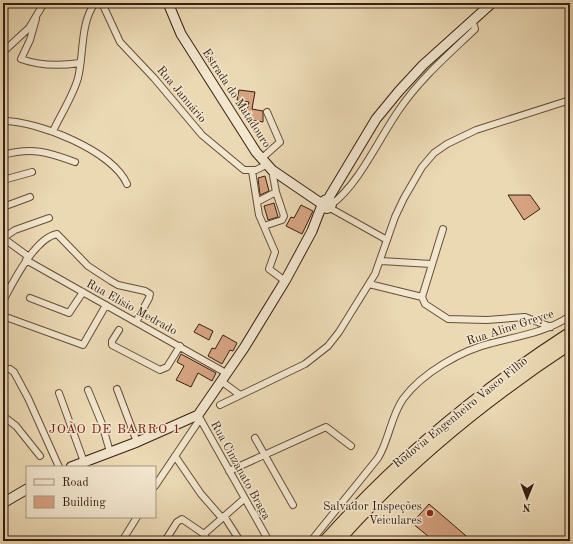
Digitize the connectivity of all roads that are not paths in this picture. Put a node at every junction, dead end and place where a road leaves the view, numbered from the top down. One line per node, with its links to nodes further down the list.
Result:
1 (44, 3): 6 (street)
2 (95, 3): 9 (street)
3 (102, 3): 17 (street, Rua Januário)
4 (168, 3): 16 (main road, Estrada do Matadouro)
5 (492, 3): 7 (main road)
6 (36, 19): 8 (street); 9 (street)
7 (472, 20): 24 (main road); 24 (street)
8 (3, 52)
9 (80, 63): 13 (street)
10 (570, 100): 30 (street)
11 (267, 112): 16 (street)
12 (3, 121): 13 (street)
13 (53, 131): 20 (street)
14 (3, 155): 15 (street)
15 (75, 162)
16 (266, 164): 17 (street); 21 (street); 24 (main road, Estrada do Matadouro)
17 (252, 171): 23 (street)
18 (32, 172): 19 (street)
19 (3, 180)
20 (127, 184)
21 (276, 192): 23 (street); 27 (street)
22 (30, 197): 25 (street)
23 (257, 202): 27 (street)
24 (328, 204): 30 (street); 34 (main road)
25 (3, 207)
26 (49, 218): 29 (street)
27 (264, 226): 34 (street)
28 (443, 229): 33 (street)
29 (3, 238): 31 (street, Rua Elísio Medrado)
30 (387, 240): 32 (street)
31 (28, 259): 36 (street, Rua Elísio Medrado); 39 (street); 43 (street)
32 (380, 261): 33 (street); 35 (street)
33 (431, 264): 38 (street)
34 (285, 281): 50 (main road)
35 (369, 284): 38 (street); 55 (street)
36 (83, 292): 37 (street); 40 (street, Rua Elísio Medrado)
37 (30, 298)
38 (422, 298): 44 (street)
39 (3, 301)
40 (106, 305): 41 (street); 43 (street, Rua Elísio Medrado)
41 (3, 316)
42 (570, 316): 44 (street, Rua Aline Greyce)
43 (136, 322): 48 (street, Rua Elísio Medrado)
44 (551, 327): 83 (street, Rua Aline Greyce)
45 (119, 330): 48 (street)
46 (570, 332): 84 (highway, Rodovia Engenheiro Vasco Filho)
47 (570, 344): 85 (highway, Rodovia Engenheiro Vasco Filho)
48 (180, 346): 50 (street, Rua Elísio Medrado)
49 (3, 369): 67 (street)
50 (226, 373): 51 (main road)
51 (221, 382): 55 (street); 58 (main road)
52 (117, 389): 60 (street)
53 (88, 390): 62 (street)
54 (59, 393): 66 (street)
55 (240, 395): 56 (street)
56 (220, 405)
57 (3, 416): 64 (street)
58 (199, 417): 60 (main road); 65 (street); 69 (street, Rua Cinzanato Braga)
59 (255, 438): 63 (street)
60 (137, 442): 62 (main road)
61 (351, 446): 63 (street)
62 (110, 452): 66 (main road)
63 (265, 455): 69 (street); 74 (street)
64 (40, 456)
65 (175, 456): 70 (street); 75 (street)
66 (84, 462): 68 (main road)
67 (59, 466)
68 (74, 466)
69 (229, 471): 72 (street, Rua Cinzanato Braga)
70 (156, 484)
71 (26, 490): 73 (main road)
72 (244, 499): 75 (street); 78 (street, Rua Cinzanato Braga)
73 (3, 503)
74 (293, 505)
75 (223, 517): 77 (street); 82 (street)
76 (135, 518): 79 (street)
77 (204, 534): 80 (street); 81 (street)
78 (266, 536)
79 (122, 541)
80 (165, 541)
81 (208, 541)
82 (240, 541)
83 (311, 541)
84 (325, 541)
85 (338, 541)

